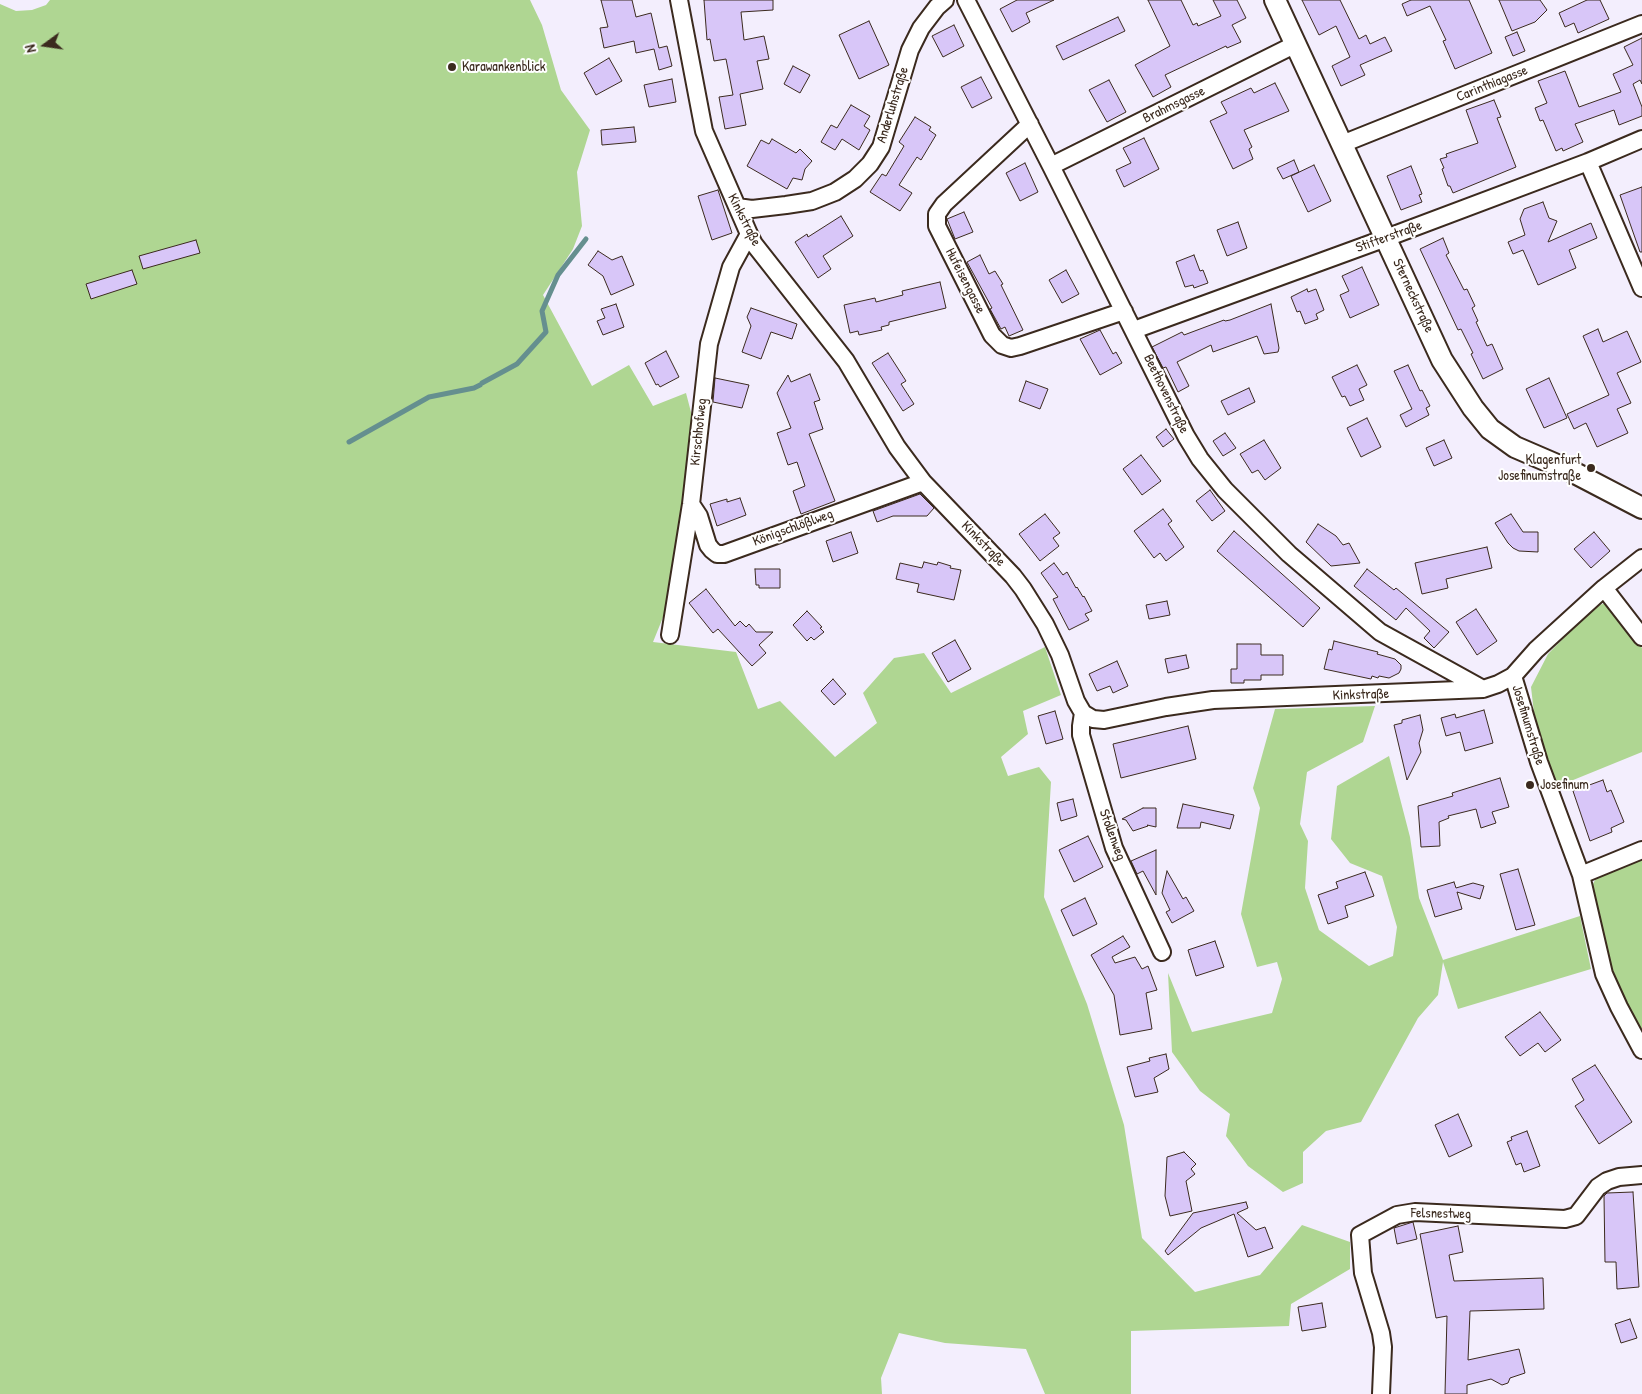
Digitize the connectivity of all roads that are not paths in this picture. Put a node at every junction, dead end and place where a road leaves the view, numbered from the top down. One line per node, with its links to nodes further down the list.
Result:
1 (679, 0): 12 (street, Kinkstraße)
2 (945, 0): 12 (street, Anderluhstraße)
3 (966, 0): 7 (street, Beethovenstraße)
4 (1275, 0): 6 (street, Sterneckstraße)
5 (1642, 24): 9 (street, Carinthiagasse)
6 (1296, 44): 9 (street, Sterneckstraße); 11 (street, Brahmsgasse)
7 (1030, 124): 11 (street, Beethovenstraße); 16 (street, Hufeisengasse)
8 (1642, 139): 10 (street, Stifterstraße)
9 (1342, 144): 14 (street, Sterneckstraße)
10 (1588, 162): 14 (street, Stifterstraße); 15 (street)
11 (1051, 166): 16 (street, Beethovenstraße)
12 (737, 207): 13 (street, Kinkstraße)
13 (749, 234): 18 (street, Kinkstraße); 19 (street, Kirschhofweg)
14 (1386, 238): 17 (street, Stifterstraße); 20 (street, Sterneckstraße)
15 (1642, 288)
16 (1124, 311): 17 (street, Beethovenstraße)
17 (1134, 330): 26 (street, Beethovenstraße)
18 (923, 482): 19 (street, Königschlößlweg); 27 (street, Kinkstraße)
19 (691, 504): 23 (street, Kirschhofweg)
20 (1642, 508)
21 (1642, 558): 22 (street, Josefinumstraße)
22 (1604, 588): 24 (street); 25 (street, Josefinumstraße)
23 (670, 635)
24 (1642, 637)
25 (1513, 676): 26 (street, Kinkstraße); 29 (street, Josefinumstraße)
26 (1483, 689): 27 (street, Kinkstraße)
27 (1083, 713): 30 (street, Stollenweg)
28 (1642, 850): 29 (street)
29 (1581, 875): 31 (street, Josefinumstraße)
30 (1162, 952)
31 (1642, 1050)
32 (1642, 1175): 33 (street, Felsnestweg)
33 (1381, 1394)

